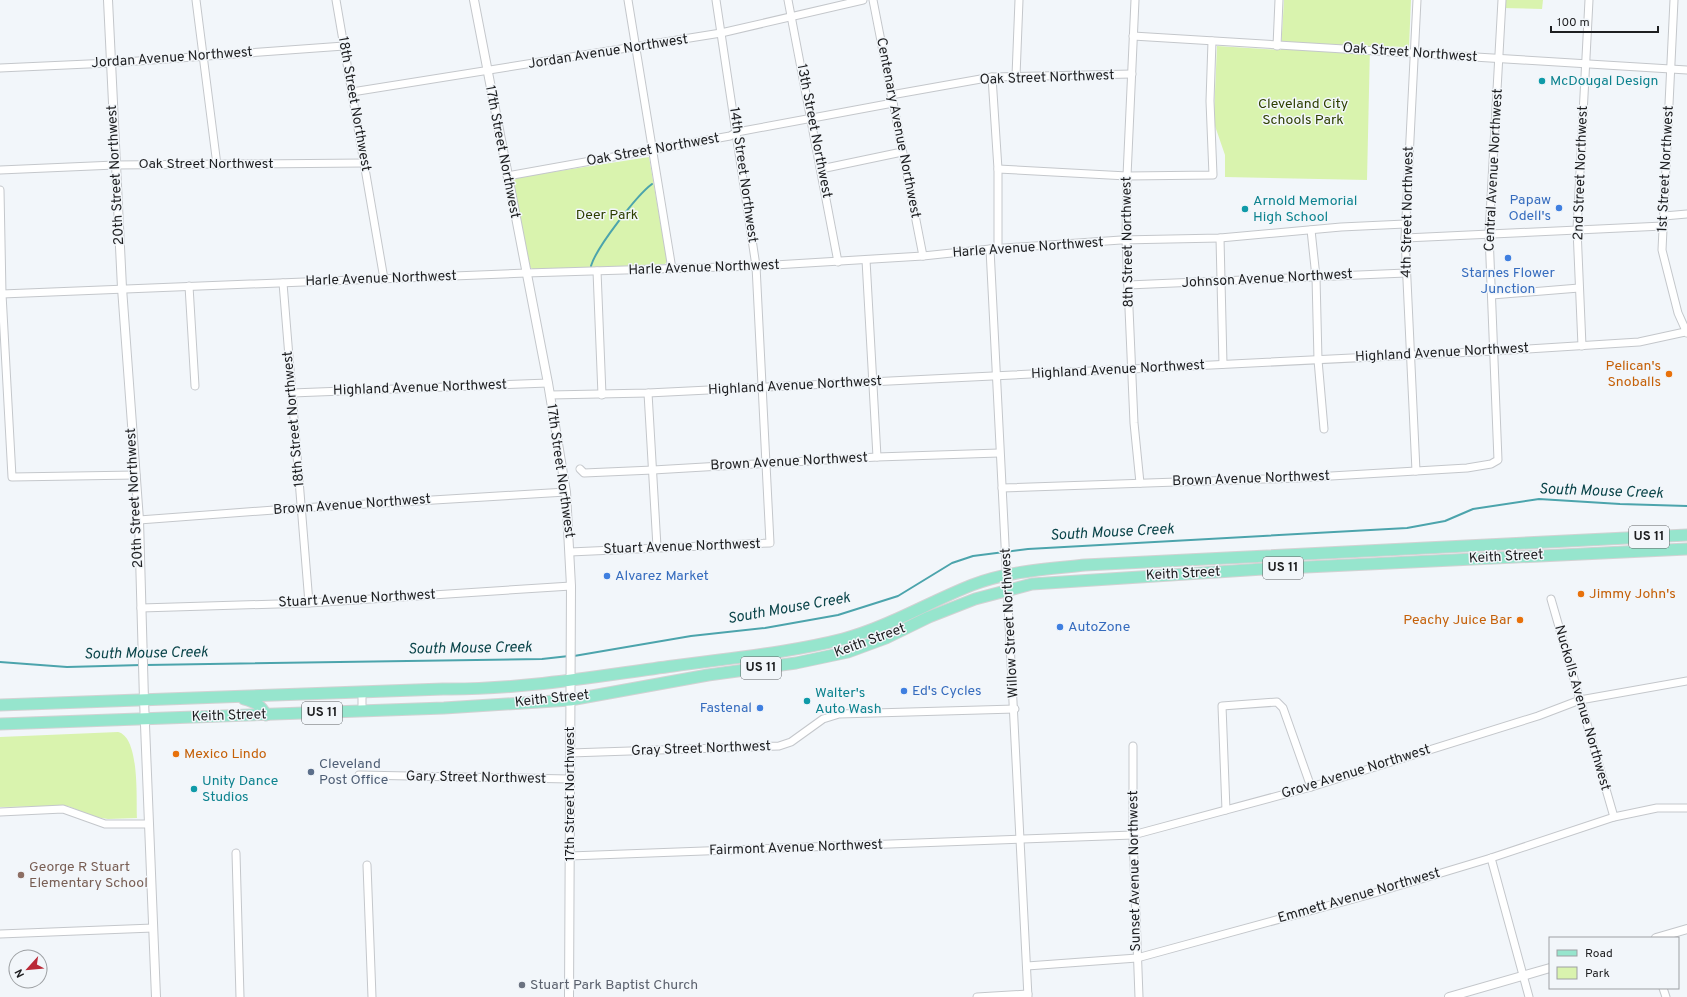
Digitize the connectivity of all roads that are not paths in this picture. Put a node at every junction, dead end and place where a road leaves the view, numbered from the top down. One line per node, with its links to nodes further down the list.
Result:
1 (108, 0): 27 (street, 20th Street Northwest)
2 (196, 0): 25 (street)
3 (336, 0): 21 (street, 18th Street Northwest)
4 (474, 0): 32 (street, 17th Street Northwest)
5 (628, 0): 23 (street)
6 (716, 0): 18 (street, 14th Street Northwest)
7 (788, 0): 17 (street, 13th Street Northwest)
8 (863, 0): 17 (street, Jordan Avenue Northwest)
9 (873, 0): 37 (street, Centenary Avenue Northwest)
10 (1019, 0): 34 (street)
11 (1134, 0): 19 (street, 8th Street Northwest)
12 (1279, 0): 22 (street)
13 (1417, 0): 24 (street, 4th Street Northwest)
14 (1502, 0): 26 (street, Central Avenue Northwest)
15 (1588, 0): 28 (street, 2nd Street Northwest)
16 (1674, 0): 30 (street, 1st Street Northwest)
17 (791, 18): 18 (street, Jordan Avenue Northwest); 38 (street, 13th Street Northwest)
18 (721, 33): 23 (street, Jordan Avenue Northwest); 39 (street, 14th Street Northwest)
19 (1133, 36): 20 (street, Oak Street Northwest); 33 (street, 8th Street Northwest)
20 (1212, 42): 22 (street, Oak Street Northwest); 49 (street)
21 (344, 46): 25 (street, Jordan Avenue Northwest); 36 (street, 18th Street Northwest)
22 (1277, 46): 24 (street, Oak Street Northwest)
23 (636, 47): 32 (street, Jordan Avenue Northwest); 40 (street)
24 (1415, 53): 26 (street, Oak Street Northwest); 53 (street, 4th Street Northwest)
25 (204, 56): 27 (street, Jordan Avenue Northwest); 44 (street)
26 (1500, 58): 28 (street, Oak Street Northwest); 57 (street, Central Avenue Northwest)
27 (110, 63): 29 (street, Jordan Avenue Northwest); 43 (street, 20th Street Northwest)
28 (1585, 64): 30 (street, Oak Street Northwest); 55 (street, 2nd Street Northwest)
29 (0, 68)
30 (1671, 69): 31 (street, Oak Street Northwest); 52 (street, 1st Street Northwest)
31 (1687, 70)
32 (486, 72): 36 (street, Jordan Avenue Northwest); 48 (street, 17th Street Northwest)
33 (1132, 74): 34 (street, Oak Street Northwest); 49 (street, 8th Street Northwest)
34 (1016, 76): 35 (street, Oak Street Northwest)
35 (992, 77): 37 (street, Oak Street Northwest); 46 (street)
36 (352, 92): 42 (street, 18th Street Northwest)
37 (892, 99): 38 (street, Oak Street Northwest); 41 (street, Centenary Avenue Northwest)
38 (812, 118): 39 (street, Oak Street Northwest); 45 (street, 13th Street Northwest)
39 (737, 132): 40 (street, Oak Street Northwest); 66 (street, 14th Street Northwest)
40 (653, 149): 48 (street, Oak Street Northwest); 67 (street)
41 (902, 152): 45 (street); 63 (street, Centenary Avenue Northwest)
42 (364, 163): 44 (street, Oak Street Northwest); 72 (street, 18th Street Northwest)
43 (115, 165): 44 (street, Oak Street Northwest); 47 (street, Oak Street Northwest); 77 (street, 20th Street Northwest)
44 (217, 165)
45 (821, 169): 65 (street, 13th Street Northwest)
46 (998, 169): 49 (street); 62 (street)
47 (0, 170)
48 (507, 176): 69 (street, 17th Street Northwest)
49 (1127, 176): 60 (street, 8th Street Northwest)
50 (0, 190): 79 (street)
51 (1687, 214): 52 (street)
52 (1664, 216): 54 (street, 1st Street Northwest)
53 (1405, 224): 56 (street, Harle Avenue Northwest); 59 (street, 4th Street Northwest)
54 (1663, 226): 55 (street); 81 (street, 1st Street Northwest)
55 (1577, 229): 57 (street); 78 (street, 2nd Street Northwest)
56 (1310, 230): 58 (street, Harle Avenue Northwest); 71 (street)
57 (1489, 234): 59 (street); 80 (street, Central Avenue Northwest)
58 (1220, 238): 60 (street, Harle Avenue Northwest); 73 (street)
59 (1405, 238): 70 (street, 4th Street Northwest)
60 (1126, 240): 62 (street, Harle Avenue Northwest); 75 (street, 8th Street Northwest)
61 (990, 249): 62 (street, Harle Avenue Northwest); 63 (street, Harle Avenue Northwest); 89 (street, Willow Street Northwest)
62 (998, 249)
63 (923, 256): 64 (street, Harle Avenue Northwest)
64 (866, 260): 65 (street, Harle Avenue Northwest); 91 (street)
65 (838, 262): 66 (street, Harle Avenue Northwest)
66 (756, 266): 67 (street, Harle Avenue Northwest); 93 (street, 14th Street Northwest)
67 (672, 269): 68 (street, Harle Avenue Northwest)
68 (598, 271): 69 (street, Harle Avenue Northwest); 97 (street)
69 (526, 273): 72 (street, Harle Avenue Northwest); 90 (street, 17th Street Northwest)
70 (1406, 273): 71 (street, Johnson Avenue Northwest); 85 (street, 4th Street Northwest)
71 (1316, 277): 73 (street, Johnson Avenue Northwest); 86 (street)
72 (384, 279): 74 (street, Harle Avenue Northwest)
73 (1220, 282): 75 (street, Johnson Avenue Northwest); 87 (street)
74 (283, 283): 76 (street, Harle Avenue Northwest); 94 (street, 18th Street Northwest)
75 (1128, 285): 88 (street, 8th Street Northwest)
76 (189, 286): 77 (street, Harle Avenue Northwest); 92 (street)
77 (122, 288): 79 (street, Harle Avenue Northwest); 106 (street, 20th Street Northwest)
78 (1579, 288): 80 (street); 83 (street, 2nd Street Northwest)
79 (2, 294): 82 (street)
80 (1492, 295): 84 (street, Central Avenue Northwest)
81 (1686, 332): 83 (street, Highland Avenue Northwest)
82 (2, 338): 106 (street)
83 (1582, 346): 84 (street, Highland Avenue Northwest)
84 (1494, 351): 85 (street, Highland Avenue Northwest); 101 (street, Central Avenue Northwest)
85 (1410, 356): 86 (street, Highland Avenue Northwest); 105 (street, 4th Street Northwest)
86 (1318, 360): 87 (street, Highland Avenue Northwest); 98 (street)
87 (1223, 364): 88 (street, Highland Avenue Northwest)
88 (1132, 369): 89 (street, Highland Avenue Northwest); 107 (street, 8th Street Northwest)
89 (996, 377): 91 (street, Highland Avenue Northwest); 99 (street, Willow Street Northwest)
90 (548, 383): 94 (street, Highland Avenue Northwest); 96 (street, 17th Street Northwest)
91 (873, 383): 93 (street, Highland Avenue Northwest); 100 (street)
92 (195, 386)
93 (763, 388): 95 (street, Highland Avenue Northwest); 102 (street, 14th Street Northwest)
94 (292, 393): 110 (street, 18th Street Northwest)
95 (648, 393): 97 (street, Highland Avenue Northwest); 104 (street)
96 (550, 395): 97 (street, Highland Avenue Northwest); 109 (street, 17th Street Northwest)
97 (602, 395)
98 (1324, 429)
99 (1000, 454): 100 (street, Brown Avenue Northwest); 108 (street, Willow Street Northwest)
100 (878, 457): 102 (street, Brown Avenue Northwest)
101 (1498, 460): 105 (street, Brown Avenue Northwest)
102 (767, 462): 104 (street, Brown Avenue Northwest); 113 (street, 14th Street Northwest)
103 (580, 469): 104 (street, Brown Avenue Northwest)
104 (653, 470): 115 (street)
105 (1416, 471): 107 (street, Brown Avenue Northwest)
106 (136, 475): 111 (street, 20th Street Northwest)
107 (1140, 483): 108 (street, Brown Avenue Northwest)
108 (1002, 488): 121 (street, Willow Street Northwest)
109 (566, 492): 110 (street, Brown Avenue Northwest); 117 (street, 17th Street Northwest)
110 (301, 508): 111 (street, Brown Avenue Northwest); 125 (street, 18th Street Northwest)
111 (139, 520): 126 (street, 20th Street Northwest)
112 (1687, 535): 114 (main road, Keith Street / US 11)
113 (770, 543): 115 (street, Stuart Avenue Northwest)
114 (1515, 544): 118 (main road, Keith Street / US 11); 119 (main road)
115 (657, 547): 117 (street, Stuart Avenue Northwest)
116 (1687, 549): 119 (main road, Keith Street / US 11)
117 (570, 552): 122 (street, 17th Street Northwest)
118 (1262, 555): 120 (main road); 121 (main road, Keith Street / US 11)
119 (1516, 557): 120 (main road, Keith Street / US 11)
120 (1263, 569): 123 (main road, Keith Street / US 11)
121 (1006, 574): 123 (street, Willow Street Northwest); 127 (main road, Keith Street / US 11)
122 (572, 586): 125 (street, Stuart Avenue Northwest); 129 (street, 17th Street Northwest)
123 (1007, 591): 128 (main road, Keith Street / US 11); 139 (street, Willow Street Northwest)
124 (1551, 598): 136 (street, Nuckolls Avenue Northwest)
125 (309, 603): 126 (street, Stuart Avenue Northwest)
126 (141, 608): 134 (street, 20th Street Northwest)
127 (795, 649): 128 (street); 129 (main road, Keith Street / US 11)
128 (796, 663): 135 (main road, Keith Street / US 11)
129 (570, 680): 131 (main road, Keith Street / US 11); 135 (street, 17th Street Northwest)
130 (1687, 681): 136 (street, Grove Avenue Northwest)
131 (475, 689): 132 (main road, Keith Street / US 11); 137 (main road)
132 (362, 692): 133 (main road, Keith Street / US 11); 140 (street)
133 (235, 697): 134 (main road, Keith Street / US 11); 141 (main road)
134 (144, 700): 138 (main road, Keith Street / US 11); 142 (street, 20th Street Northwest)
135 (570, 700): 137 (main road, Keith Street / US 11); 145 (street, 17th Street Northwest)
136 (1580, 700): 148 (street, Grove Avenue Northwest); 152 (street, Nuckolls Avenue Northwest)
137 (500, 704): 140 (main road, Keith Street / US 11)
138 (0, 705)
139 (1014, 709): 145 (street, Gray Street Northwest); 155 (street, Willow Street Northwest)
140 (362, 711): 141 (main road, Keith Street / US 11)
141 (266, 715): 142 (main road, Keith Street / US 11)
142 (144, 720): 143 (main road, Keith Street / US 11); 153 (street, 20th Street Northwest)
143 (0, 724)
144 (1133, 746): 154 (street, Sunset Avenue Northwest)
145 (570, 753): 147 (street, 17th Street Northwest)
146 (359, 775): 147 (street, Gary Street Northwest)
147 (569, 779): 157 (street, 17th Street Northwest)
148 (1311, 787): 150 (street, Grove Avenue Northwest); 150 (street)
149 (1687, 808): 152 (street, Emmett Avenue Northwest)
150 (1226, 810): 154 (street, Grove Avenue Northwest)
151 (0, 812): 153 (street)
152 (1614, 817): 158 (street, Emmett Avenue Northwest)
153 (148, 824): 160 (street, 20th Street Northwest)
154 (1133, 835): 155 (street, Grove Avenue Northwest); 164 (street, Sunset Avenue Northwest)
155 (1022, 839): 157 (street, Fairmont Avenue Northwest); 165 (street, Willow Street Northwest)
156 (236, 853): 170 (street)
157 (570, 856): 172 (street, 17th Street Northwest)
158 (1491, 858): 164 (street, Emmett Avenue Northwest); 167 (street)
159 (367, 865): 171 (street)
160 (153, 928): 162 (street); 169 (street, 20th Street Northwest)
161 (1687, 930): 163 (street)
162 (0, 934)
163 (1660, 937)
164 (1137, 958): 165 (street, Emmett Avenue Northwest); 174 (street, Sunset Avenue Northwest)
165 (1027, 966): 168 (street, Willow Street Northwest)
166 (1549, 968): 167 (street)
167 (1523, 976): 175 (street); 176 (street)
168 (1028, 996): 173 (street)
169 (156, 997)
170 (240, 997)
171 (372, 997)
172 (569, 997)
173 (977, 997)
174 (1139, 997)
175 (1449, 997)
176 (1529, 997)

